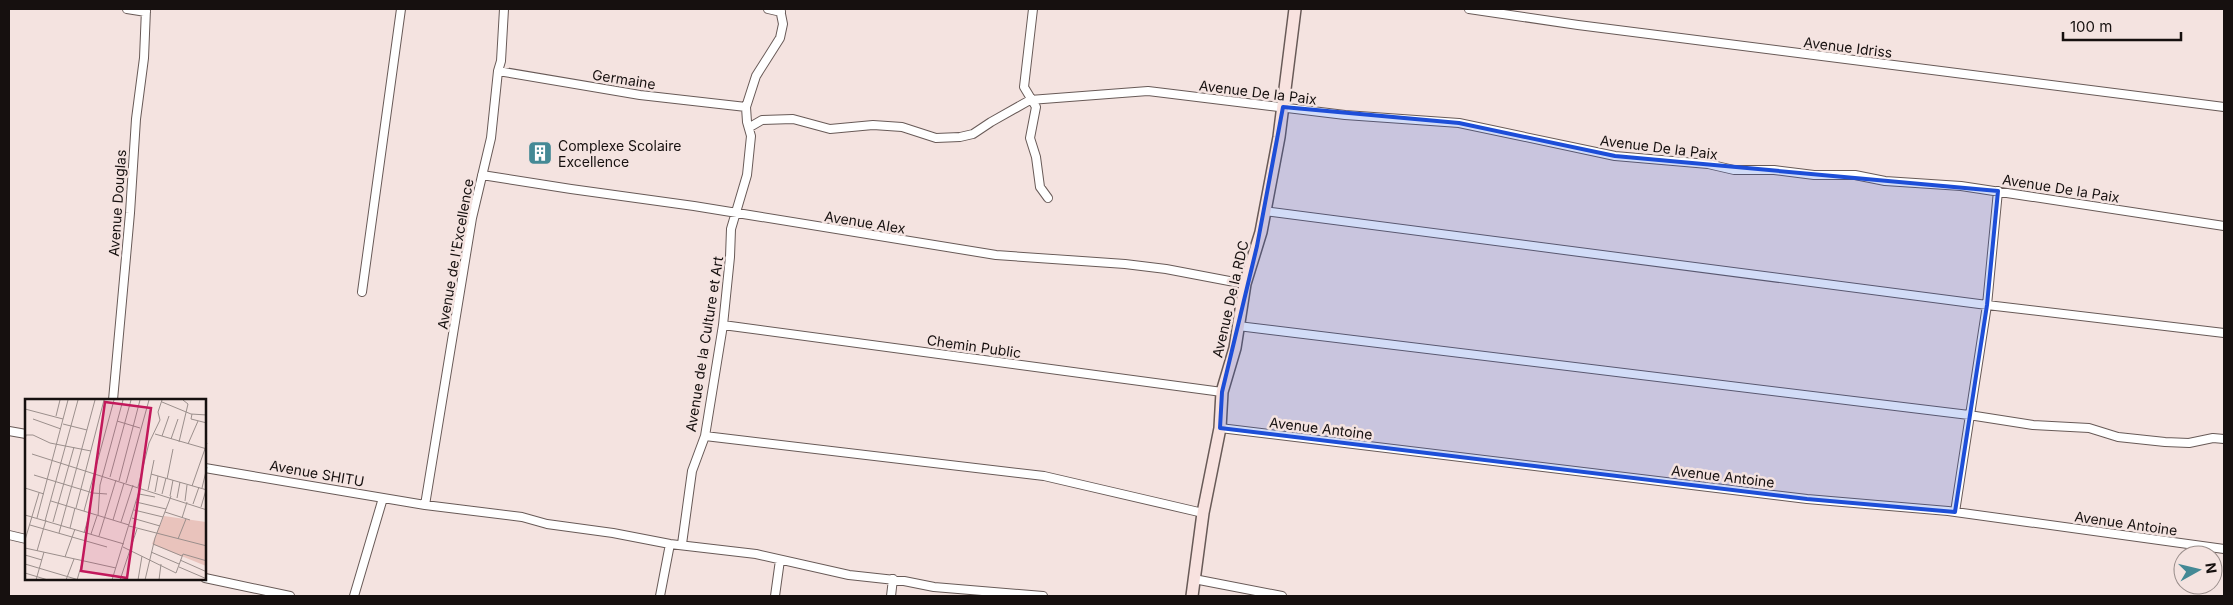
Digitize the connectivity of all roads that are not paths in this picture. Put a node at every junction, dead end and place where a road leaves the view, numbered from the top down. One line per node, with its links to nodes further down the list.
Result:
1 (127, 9): 8 (street)
2 (401, 9): 23 (street)
3 (504, 9): 10 (street, Avenue de l'Excellence)
4 (768, 9): 9 (street)
5 (1034, 9): 11 (street)
6 (1295, 9): 13 (street, Avenue De la RDC)
7 (1469, 9): 14 (street, Avenue Idriss)
8 (146, 10): 29 (street, Avenue Douglas)
9 (780, 10): 12 (street, Avenue de la Culture et Art)
10 (498, 71): 12 (street, Germaine); 16 (street, Avenue de l'Excellence)
11 (1030, 100): 13 (street, Avenue De la Paix); 15 (street); 18 (street)
12 (746, 107): 15 (street, Avenue de la Culture et Art)
13 (1283, 107): 17 (street, Avenue De la Paix); 19 (street, Avenue De la RDC)
14 (2224, 107)
15 (750, 127): 20 (street, Avenue de la Culture et Art)
16 (482, 175): 20 (street, Avenue Alex); 38 (street, Avenue de l'Excellence)
17 (1998, 191): 21 (street, Avenue De la Paix); 24 (street)
18 (1048, 198)
19 (1264, 211): 22 (street, Avenue De la RDC); 24 (street)
20 (736, 214): 22 (street, Avenue Alex); 25 (street, Avenue de la Culture et Art)
21 (2224, 226)
22 (1246, 284): 26 (street, Avenue De la RDC)
23 (362, 292)
24 (1987, 305): 27 (street); 30 (street)
25 (723, 325): 28 (street, Chemin Public); 34 (street, Avenue de la Culture et Art)
26 (1238, 326): 28 (street, Avenue De la RDC); 30 (street)
27 (2224, 333)
28 (1222, 392): 31 (street, Avenue De la RDC)
29 (113, 399)
30 (1970, 415): 35 (street); 39 (street)
31 (1220, 428): 39 (street, Avenue Antoine); 40 (street, Avenue De la RDC)
32 (9, 431): 33 (street)
33 (25, 434)
34 (705, 436): 40 (street); 44 (street, Avenue de la Culture et Art)
35 (2224, 439)
36 (206, 468): 37 (street, Avenue SHITU)
37 (383, 498): 38 (street, Avenue SHITU); 52 (street)
38 (425, 505): 43 (street, Avenue SHITU)
39 (1955, 512): 45 (street, Avenue Antoine)
40 (1203, 514): 49 (street, Avenue De la RDC)
41 (9, 535): 42 (street)
42 (25, 539)
43 (670, 544): 44 (street, Avenue SHITU); 53 (street)
44 (682, 544): 46 (street, Avenue SHITU)
45 (2224, 549)
46 (780, 560): 48 (street, Avenue SHITU); 54 (street)
47 (206, 578): 51 (street)
48 (892, 579): 50 (street, Avenue SHITU); 55 (street)
49 (1194, 580): 57 (street, Avenue De la RDC); 58 (street)
50 (999, 594): 56 (street, Avenue SHITU)
51 (290, 596)
52 (354, 596)
53 (660, 596)
54 (775, 596)
55 (890, 596)
56 (1043, 596)
57 (1192, 596)
58 (1282, 596)

